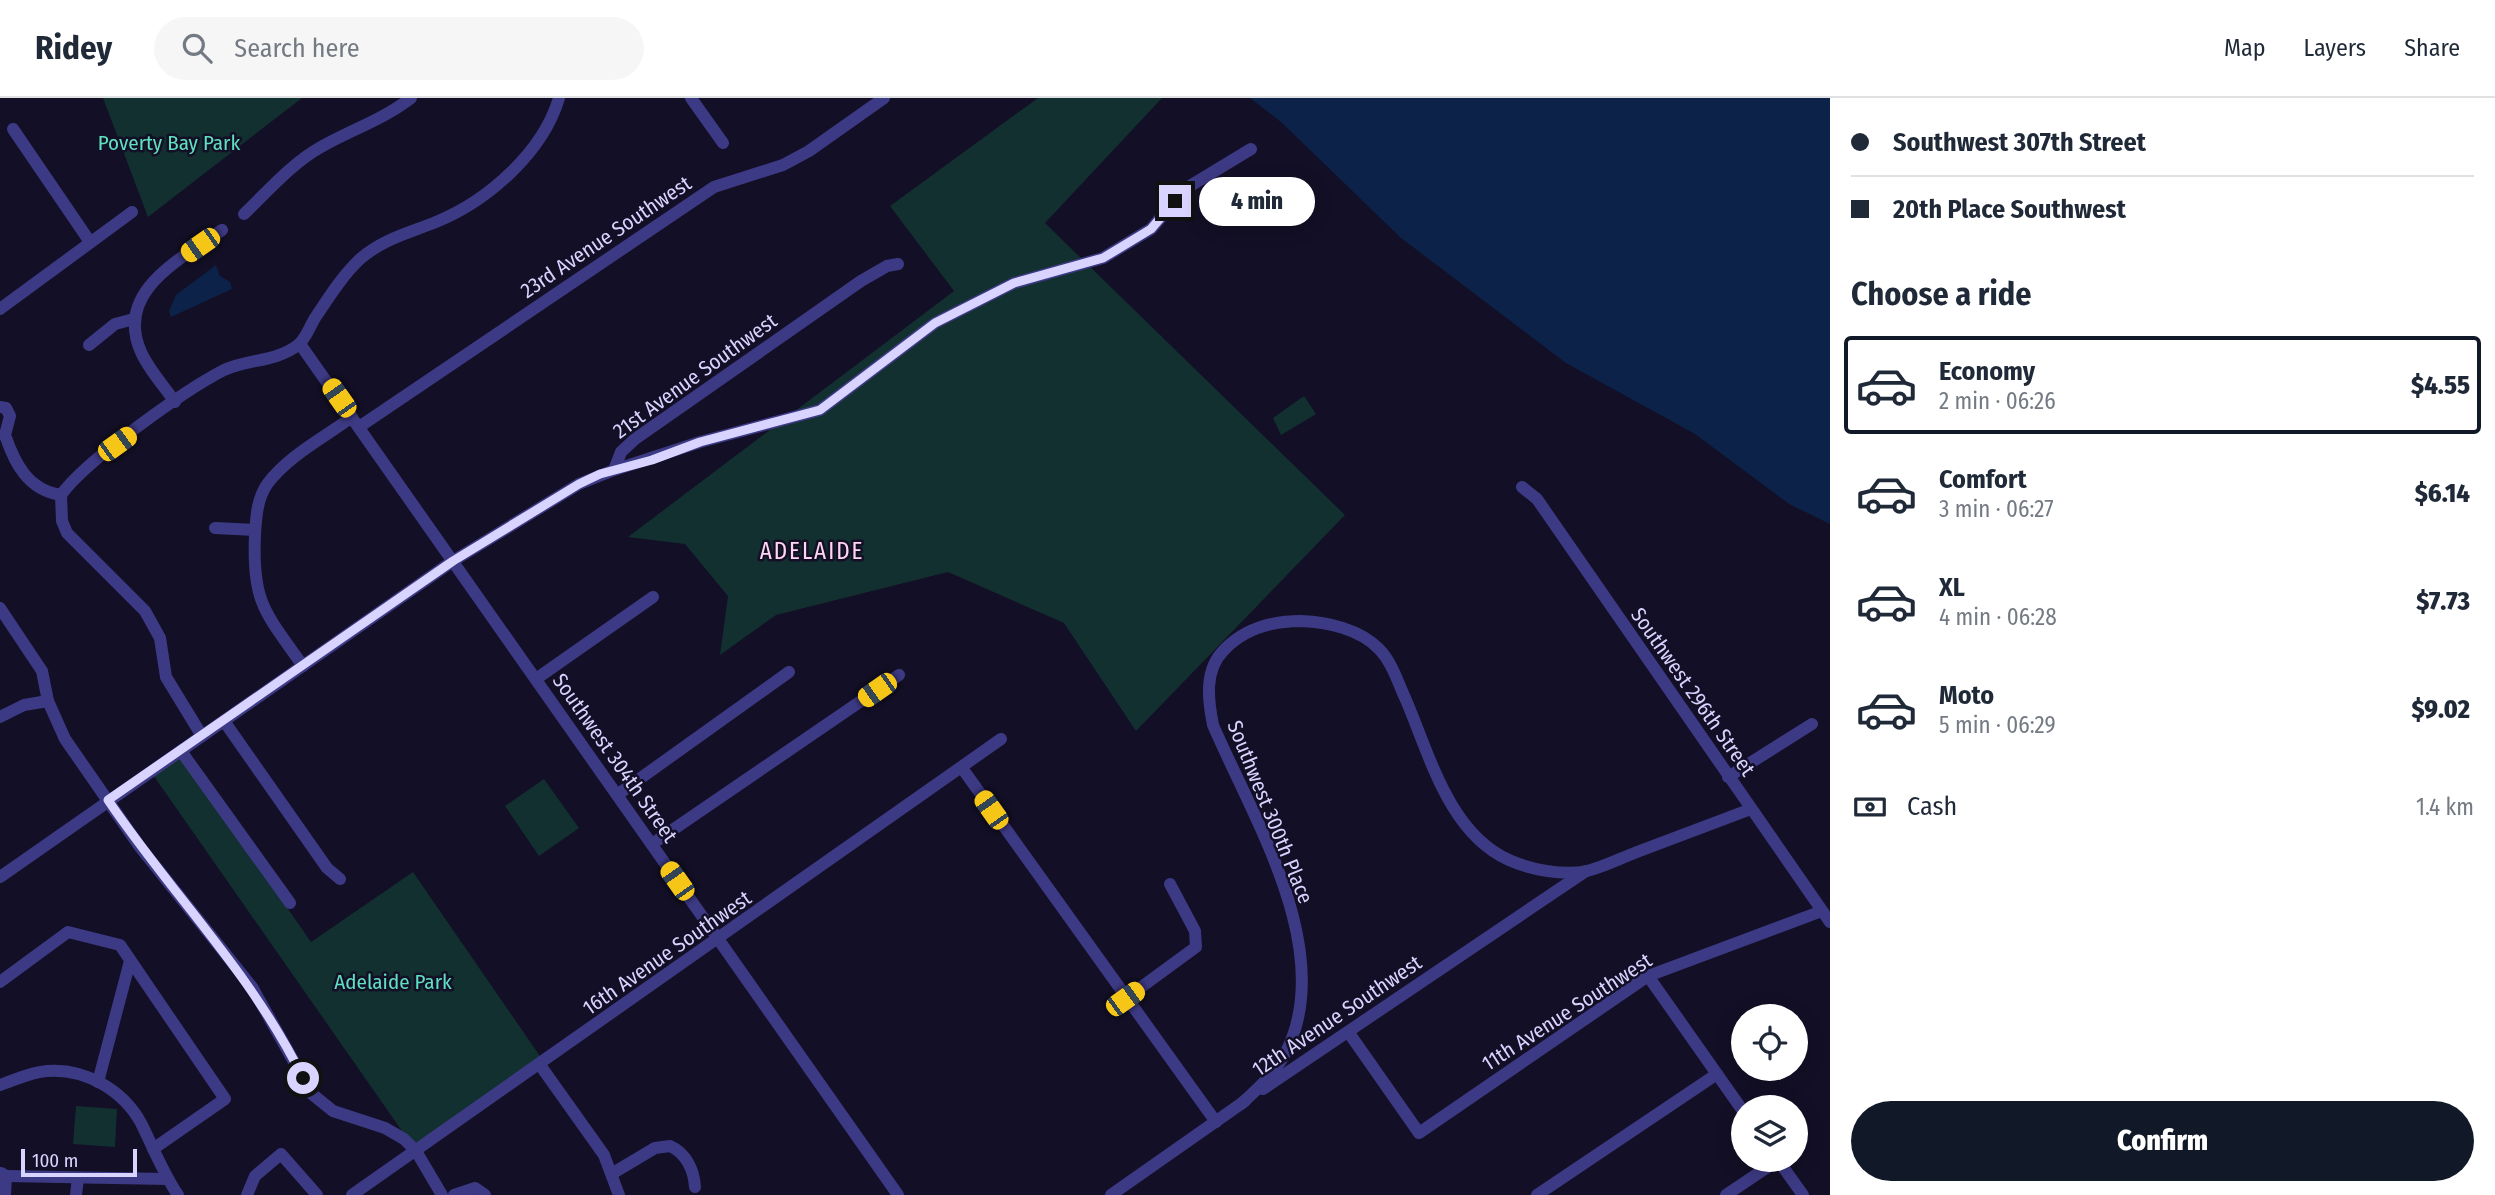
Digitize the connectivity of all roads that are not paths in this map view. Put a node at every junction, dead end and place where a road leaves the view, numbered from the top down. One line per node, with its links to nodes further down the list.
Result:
1 (411, 98): 9 (street)
2 (559, 98): 15 (street)
3 (691, 98): 6 (street)
4 (884, 98): 19 (street, 23rd Avenue Southwest)
5 (13, 129): 11 (street)
6 (723, 143)
7 (1251, 149): 21 (street)
8 (132, 212): 11 (street)
9 (244, 214)
10 (222, 230): 14 (street)
11 (90, 242): 13 (street)
12 (898, 264): 21 (street, 21st Avenue Southwest)
13 (0, 309)
14 (134, 319): 16 (street); 17 (street)
15 (300, 344): 17 (street); 19 (street, Southwest 304th Street)
16 (89, 345)
17 (175, 402): 23 (street)
18 (0, 407): 20 (street)
19 (355, 422): 25 (street, 23rd Avenue Southwest); 26 (street, Southwest 304th Street)
20 (2, 435): 23 (street)
21 (614, 470): 26 (street, 21st Avenue Southwest)
22 (1522, 487): 41 (street, Southwest 296th Street)
23 (61, 495): 37 (street)
24 (215, 528): 25 (street)
25 (255, 530): 29 (street, 23rd Avenue Southwest)
26 (453, 561): 29 (street, 21st Avenue Southwest); 32 (street, Southwest 304th Street)
27 (653, 597): 32 (street)
28 (0, 608): 33 (street)
29 (303, 666): 35 (street, 21st Avenue Southwest)
30 (789, 672): 42 (street)
31 (899, 675): 45 (street)
32 (536, 679): 42 (street, Southwest 304th Street)
33 (48, 701): 34 (street); 43 (street)
34 (0, 717)
35 (224, 721): 37 (street, 21st Avenue Southwest); 48 (street)
36 (1812, 724): 41 (street)
37 (202, 736): 39 (street, 21st Avenue Southwest)
38 (1001, 738): 40 (street, 16th Avenue Southwest)
39 (181, 751): 43 (street, 21st Avenue Southwest); 50 (street)
40 (962, 768): 52 (street, 16th Avenue Southwest); 56 (street)
41 (1728, 777): 44 (street, Southwest 296th Street)
42 (617, 794): 45 (street, Southwest 304th Street)
43 (108, 800): 47 (street, 21st Avenue Southwest); 66 (street)
44 (1751, 809): 46 (street); 51 (street, Southwest 296th Street)
45 (652, 845): 52 (street, Southwest 304th Street)
46 (1586, 871): 57 (street, 12th Avenue Southwest); 63 (street, Southwest 300th Place)
47 (0, 877)
48 (341, 878)
49 (1170, 884): 56 (street)
50 (290, 903)
51 (1826, 916): 54 (street, 11th Avenue Southwest)
52 (719, 940): 58 (street, 16th Avenue Southwest); 84 (street, Southwest 304th Street)
53 (130, 961): 55 (street); 60 (street); 65 (street)
54 (1648, 976): 57 (street, 11th Avenue Southwest); 59 (street)
55 (0, 982)
56 (1125, 999): 64 (street)
57 (1349, 1033): 63 (street, 12th Avenue Southwest)
58 (540, 1065): 66 (street, 16th Avenue Southwest); 69 (street)
59 (1717, 1074): 62 (street); 86 (street)
60 (98, 1082): 61 (street); 65 (street)
61 (0, 1085)
62 (1732, 1095)
63 (1241, 1104): 64 (street, 12th Avenue Southwest)
64 (1216, 1122): 85 (street, 12th Avenue Southwest)
65 (153, 1149): 72 (street)
66 (416, 1151): 79 (street, 16th Avenue Southwest); 80 (street)
67 (1760, 1172): 87 (street)
68 (1787, 1172): 88 (street)
69 (613, 1173): 73 (street); 83 (street)
70 (3, 1174): 71 (street); 74 (street)
71 (78, 1178): 72 (street); 75 (street)
72 (167, 1179): 76 (street)
73 (695, 1186)
74 (5, 1195)
75 (76, 1195)
76 (178, 1195)
77 (247, 1195): 78 (street)
78 (317, 1195)
79 (352, 1195)
80 (442, 1195)
81 (454, 1195): 82 (street)
82 (485, 1195)
83 (619, 1195)
84 (898, 1195)
85 (1111, 1195)
86 (1538, 1195)
87 (1726, 1195)
88 (1803, 1195)

